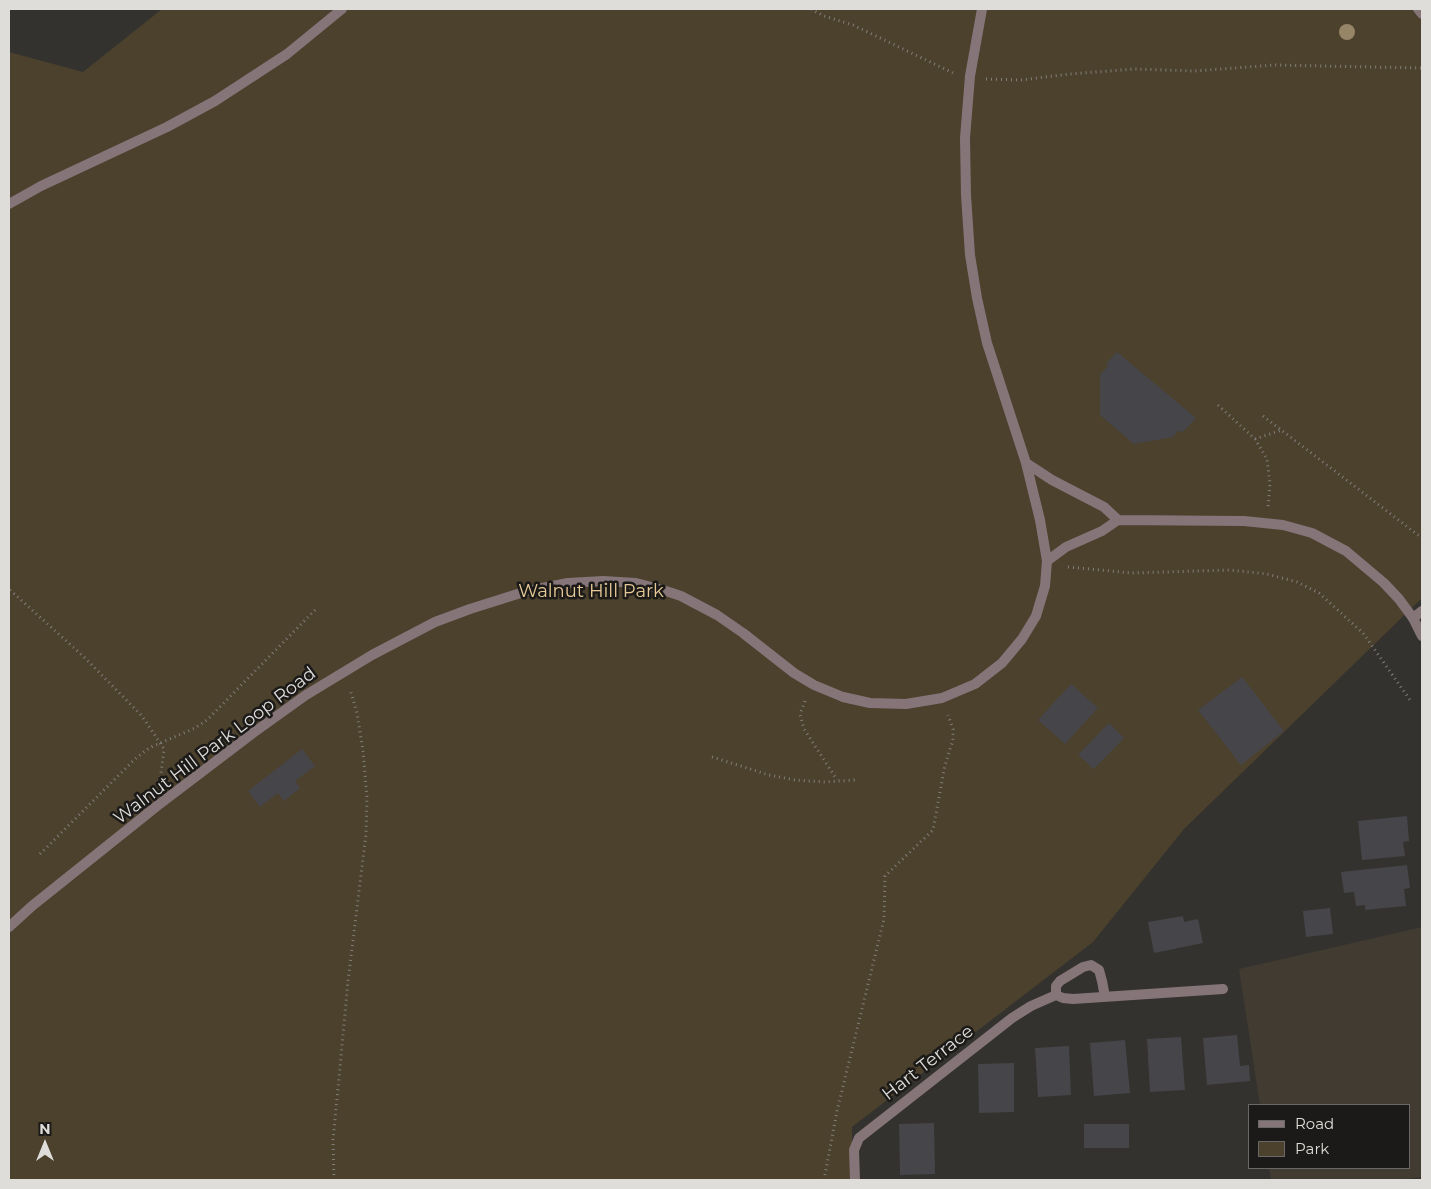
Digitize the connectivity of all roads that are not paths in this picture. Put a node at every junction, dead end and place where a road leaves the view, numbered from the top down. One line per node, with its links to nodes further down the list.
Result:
1 (342, 9): 5 (street)
2 (982, 9): 6 (street, Walnut Hill Park Loop Road)
3 (1418, 9): 4 (street)
4 (1422, 14)
5 (9, 204)
6 (1026, 463): 7 (street); 8 (street, Walnut Hill Park Loop Road)
7 (1118, 520): 8 (street); 10 (street)
8 (1047, 560): 12 (street, Walnut Hill Park Loop Road)
9 (1422, 611): 10 (street)
10 (1413, 618): 11 (street)
11 (1422, 636)
12 (9, 927)
13 (1223, 990): 15 (street)
14 (1056, 994): 15 (street); 15 (street, Hart Terrace); 16 (street, Hart Terrace)
15 (1105, 997)
16 (855, 1180)

